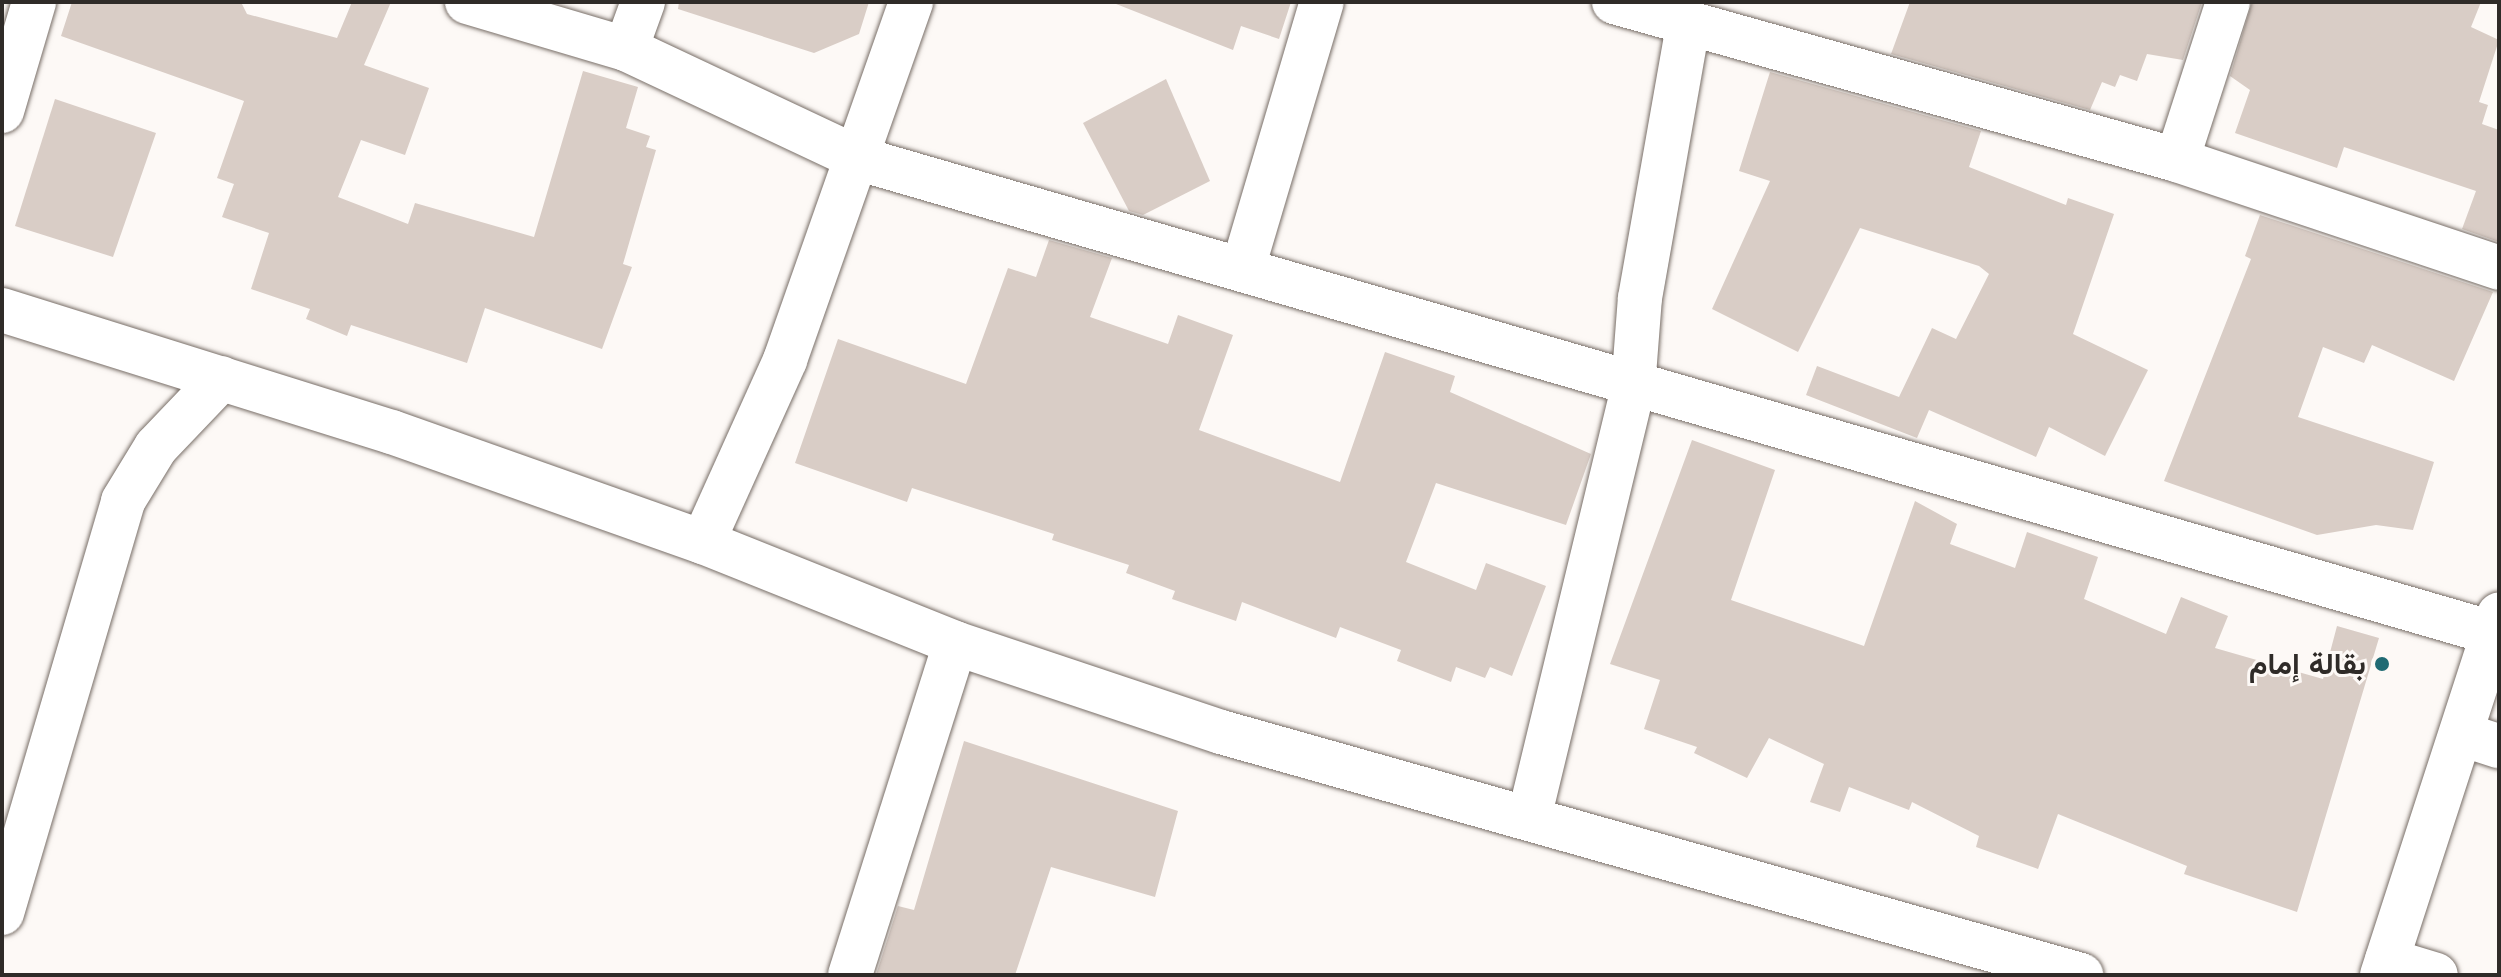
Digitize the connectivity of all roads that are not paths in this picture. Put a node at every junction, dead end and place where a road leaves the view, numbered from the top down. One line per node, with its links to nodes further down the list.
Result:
1 (34, 2): 10 (street)
2 (467, 2): 9 (street)
3 (643, 2): 9 (street)
4 (911, 2): 11 (street)
5 (1322, 2): 13 (street)
6 (1614, 2): 8 (street)
7 (2228, 2): 12 (street)
8 (1688, 26): 12 (street); 17 (street)
9 (626, 49): 11 (street)
10 (2, 111)
11 (860, 159): 13 (street); 18 (street)
12 (2177, 160): 14 (street)
13 (1243, 268): 17 (street)
14 (2499, 268)
15 (2, 310): 16 (street)
16 (222, 378): 18 (street); 23 (street)
17 (1633, 388): 19 (street); 22 (street)
18 (703, 542): 20 (street)
19 (2496, 624): 21 (street)
20 (955, 643): 22 (street); 26 (street)
21 (2480, 740): 25 (street)
22 (1530, 814): 27 (street)
23 (13, 826): 24 (street)
24 (2, 913)
25 (2385, 967): 28 (street)
26 (850, 975)
27 (2081, 975)
28 (2436, 975)

